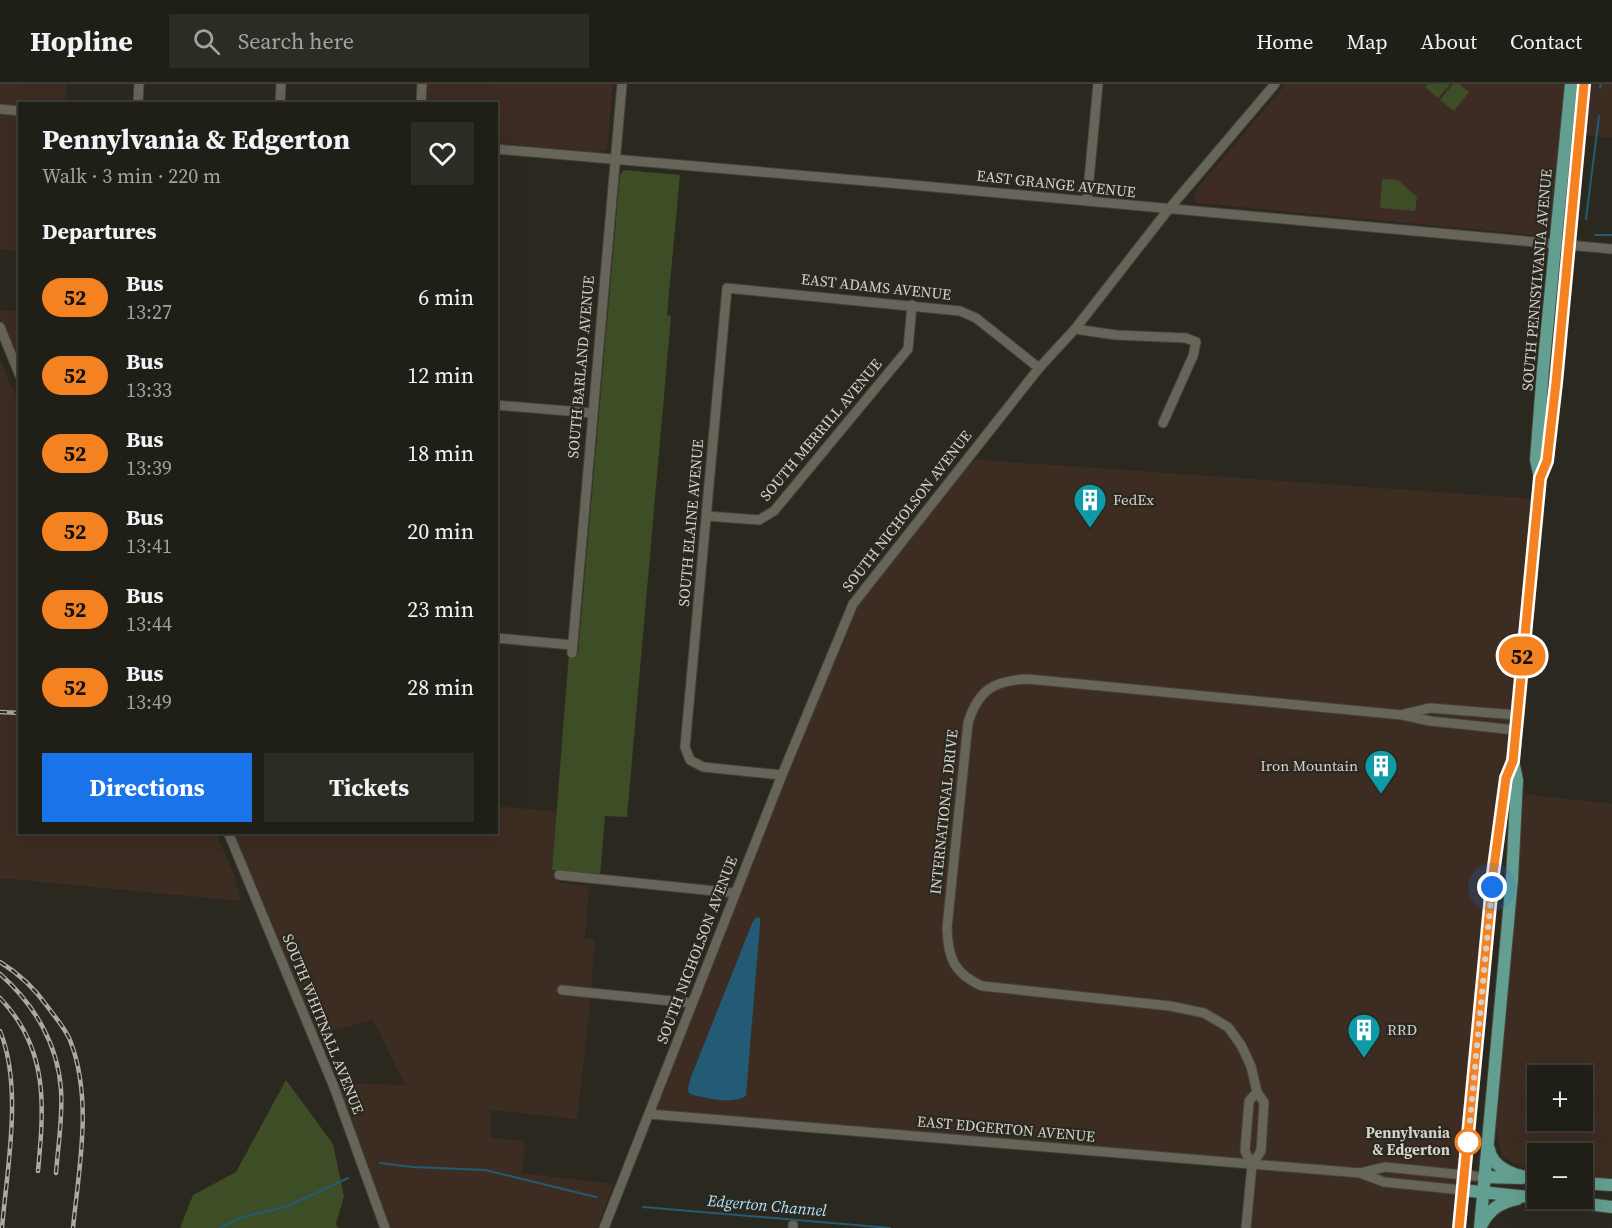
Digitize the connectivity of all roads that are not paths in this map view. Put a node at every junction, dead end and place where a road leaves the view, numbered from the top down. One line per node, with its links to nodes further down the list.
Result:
1 (139, 84): 9 (street)
2 (281, 84): 10 (street)
3 (422, 84): 11 (street)
4 (622, 84): 15 (street, SOUTH BARLAND AVENUE)
5 (1098, 84): 16 (street)
6 (1571, 84): 18 (main road, SOUTH PENNSYLVANIA AVENUE)
7 (1584, 84): 19 (main road, SOUTH PENNSYLVANIA AVENUE)
8 (1270, 86): 17 (street, SOUTH NICHOLSON AVENUE)
9 (138, 102)
10 (280, 102)
11 (421, 102)
12 (0, 109): 13 (street)
13 (18, 111)
14 (498, 149): 15 (street, EAST GRANGE AVENUE)
15 (615, 159): 16 (street, EAST GRANGE AVENUE); 28 (street, SOUTH BARLAND AVENUE)
16 (1087, 201): 17 (street, EAST GRANGE AVENUE)
17 (1168, 210): 18 (street, EAST GRANGE AVENUE); 24 (street, SOUTH NICHOLSON AVENUE)
18 (1554, 244): 19 (street, EAST GRANGE AVENUE); 30 (main road, SOUTH PENNSYLVANIA AVENUE)
19 (1569, 245): 20 (street, EAST GRANGE AVENUE); 30 (main road, SOUTH PENNSYLVANIA AVENUE)
20 (1612, 249)
21 (727, 288): 22 (street, EAST ADAMS AVENUE); 31 (street, SOUTH ELAINE AVENUE)
22 (912, 305): 25 (street, EAST ADAMS AVENUE); 31 (street, SOUTH MERRILL AVENUE)
23 (0, 327): 26 (street)
24 (1075, 329): 25 (street, SOUTH NICHOLSON AVENUE); 29 (street)
25 (1039, 368): 37 (street, SOUTH NICHOLSON AVENUE)
26 (18, 370)
27 (498, 405): 28 (street)
28 (592, 413): 32 (street, SOUTH BARLAND AVENUE)
29 (1163, 423)
30 (1540, 478): 34 (main road, SOUTH PENNSYLVANIA AVENUE)
31 (707, 516): 37 (street, SOUTH ELAINE AVENUE)
32 (498, 638)
33 (1402, 715): 34 (street, INTERNATIONAL DRIVE); 35 (street, INTERNATIONAL DRIVE); 43 (street, INTERNATIONAL DRIVE)
34 (1517, 715): 35 (main road, SOUTH PENNSYLVANIA AVENUE)
35 (1516, 730): 36 (main road, SOUTH PENNSYLVANIA AVENUE)
36 (1513, 761): 45 (main road, SOUTH PENNSYLVANIA AVENUE); 48 (main road, SOUTH PENNSYLVANIA AVENUE)
37 (782, 775): 40 (street, SOUTH NICHOLSON AVENUE)
38 (229, 834): 60 (street, SOUTH WHITNALL AVENUE)
39 (559, 875): 40 (street)
40 (735, 893): 42 (street, SOUTH NICHOLSON AVENUE)
41 (562, 990): 42 (street)
42 (692, 1003): 44 (street, SOUTH NICHOLSON AVENUE)
43 (1257, 1092): 46 (street); 46 (street, INTERNATIONAL DRIVE)
44 (650, 1114): 46 (street, EAST EDGERTON AVENUE); 61 (street, SOUTH NICHOLSON AVENUE)
45 (1488, 1139): 49 (main road); 50 (main road, SOUTH PENNSYLVANIA AVENUE)
46 (1252, 1165): 47 (street, EAST EDGERTON AVENUE); 62 (street)
47 (1360, 1173): 48 (street, EAST EDGERTON AVENUE); 54 (street, EAST EDGERTON AVENUE)
48 (1464, 1175): 50 (street, EAST EDGERTON AVENUE); 54 (main road, SOUTH PENNSYLVANIA AVENUE)
49 (1527, 1176)
50 (1484, 1177): 51 (main road); 55 (main road, SOUTH PENNSYLVANIA AVENUE)
51 (1527, 1178)
52 (1593, 1184): 53 (main road)
53 (1612, 1185)
54 (1462, 1190): 55 (main road); 63 (main road, SOUTH PENNSYLVANIA AVENUE)
55 (1483, 1192): 56 (main road); 64 (main road, SOUTH PENNSYLVANIA AVENUE)
56 (1527, 1197)
57 (1527, 1199): 64 (main road)
58 (1593, 1205): 59 (main road)
59 (1612, 1207)
60 (385, 1228)
61 (604, 1228)
62 (1246, 1228)
63 (1459, 1228)
64 (1480, 1228)

